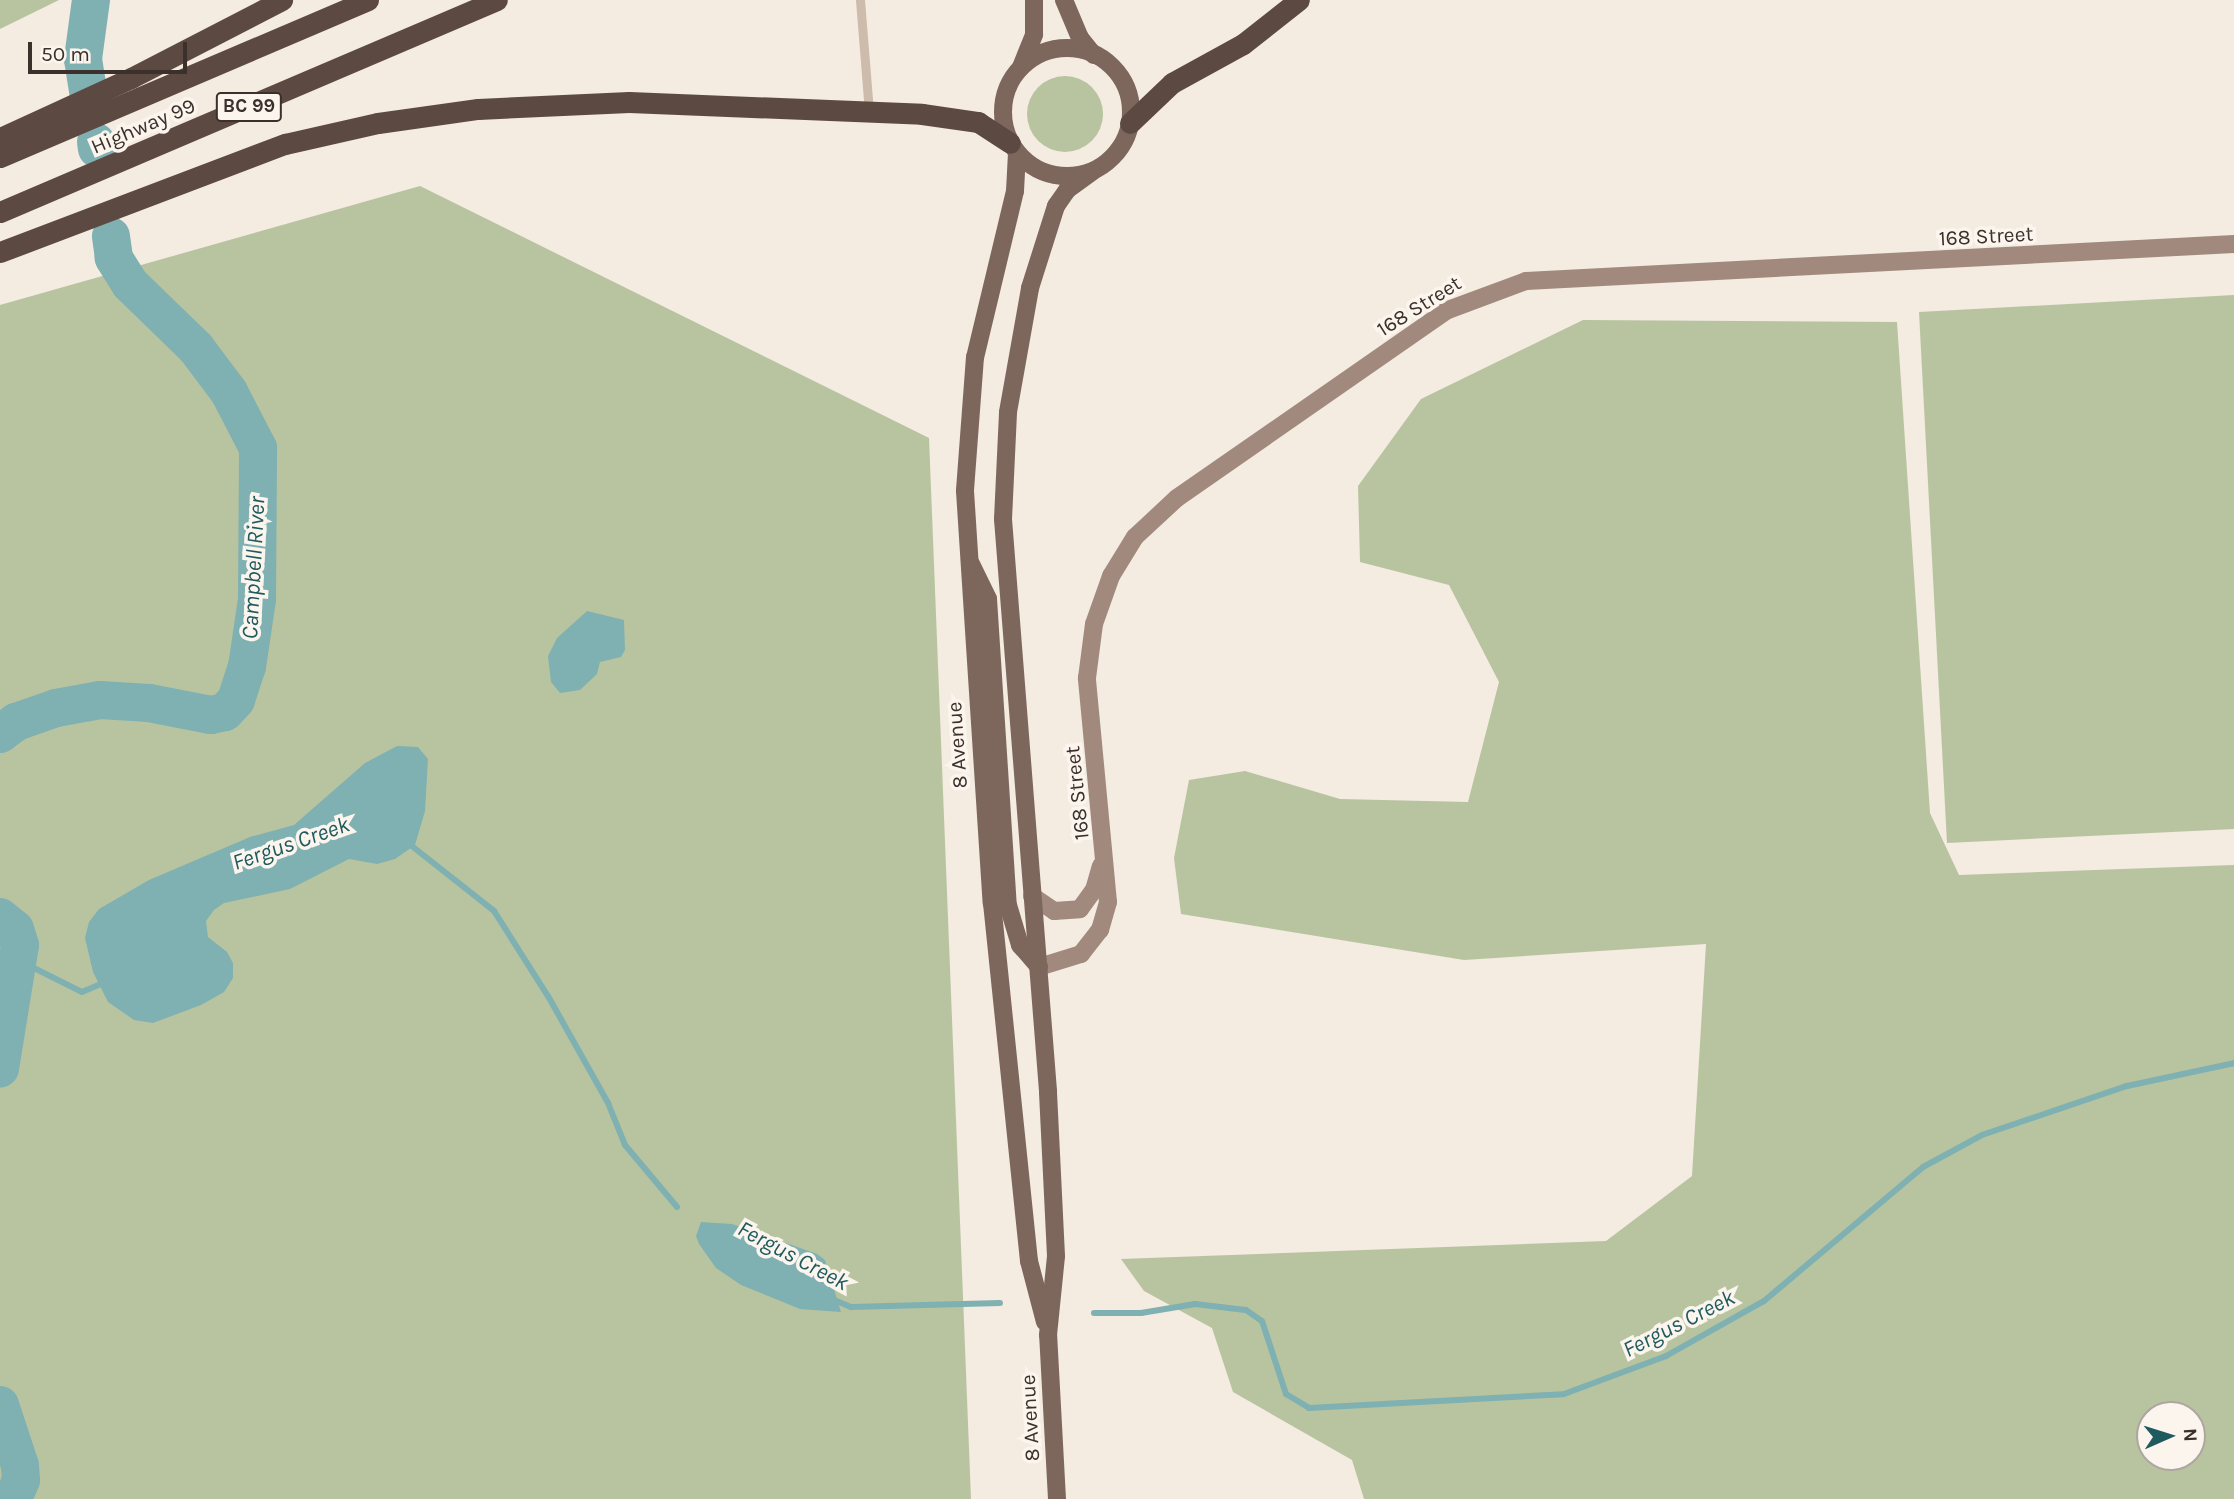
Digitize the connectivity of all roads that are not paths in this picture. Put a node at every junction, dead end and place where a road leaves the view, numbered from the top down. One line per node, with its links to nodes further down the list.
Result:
1 (282, 0): 12 (highway)
2 (368, 0): 14 (highway, Highway 99 / BC 99)
3 (497, 0): 16 (highway, Highway 99 / BC 99)
4 (860, 0): 10 (lane)
5 (1034, 0): 9 (main road)
6 (1064, 0): 8 (main road)
7 (1299, 0): 11 (highway)
8 (1094, 55): 9 (main road); 11 (main road)
9 (1020, 68): 13 (main road)
10 (869, 111): 13 (highway); 18 (highway)
11 (1130, 123): 15 (main road)
12 (0, 138)
13 (1014, 148): 15 (main road); 19 (main road, 8 Avenue)
14 (0, 158)
15 (1093, 171): 21 (main road, 8 Avenue)
16 (0, 212)
17 (2234, 244): 20 (main road, 168 Street)
18 (0, 252)
19 (968, 557): 22 (main road); 23 (main road, 8 Avenue)
20 (1106, 849): 21 (main road, 168 Street); 22 (main road, 168 Street)
21 (1032, 896): 22 (main road, 8 Avenue)
22 (1039, 967): 23 (main road, 8 Avenue)
23 (1048, 1335): 24 (main road, 8 Avenue)
24 (1057, 1499)

